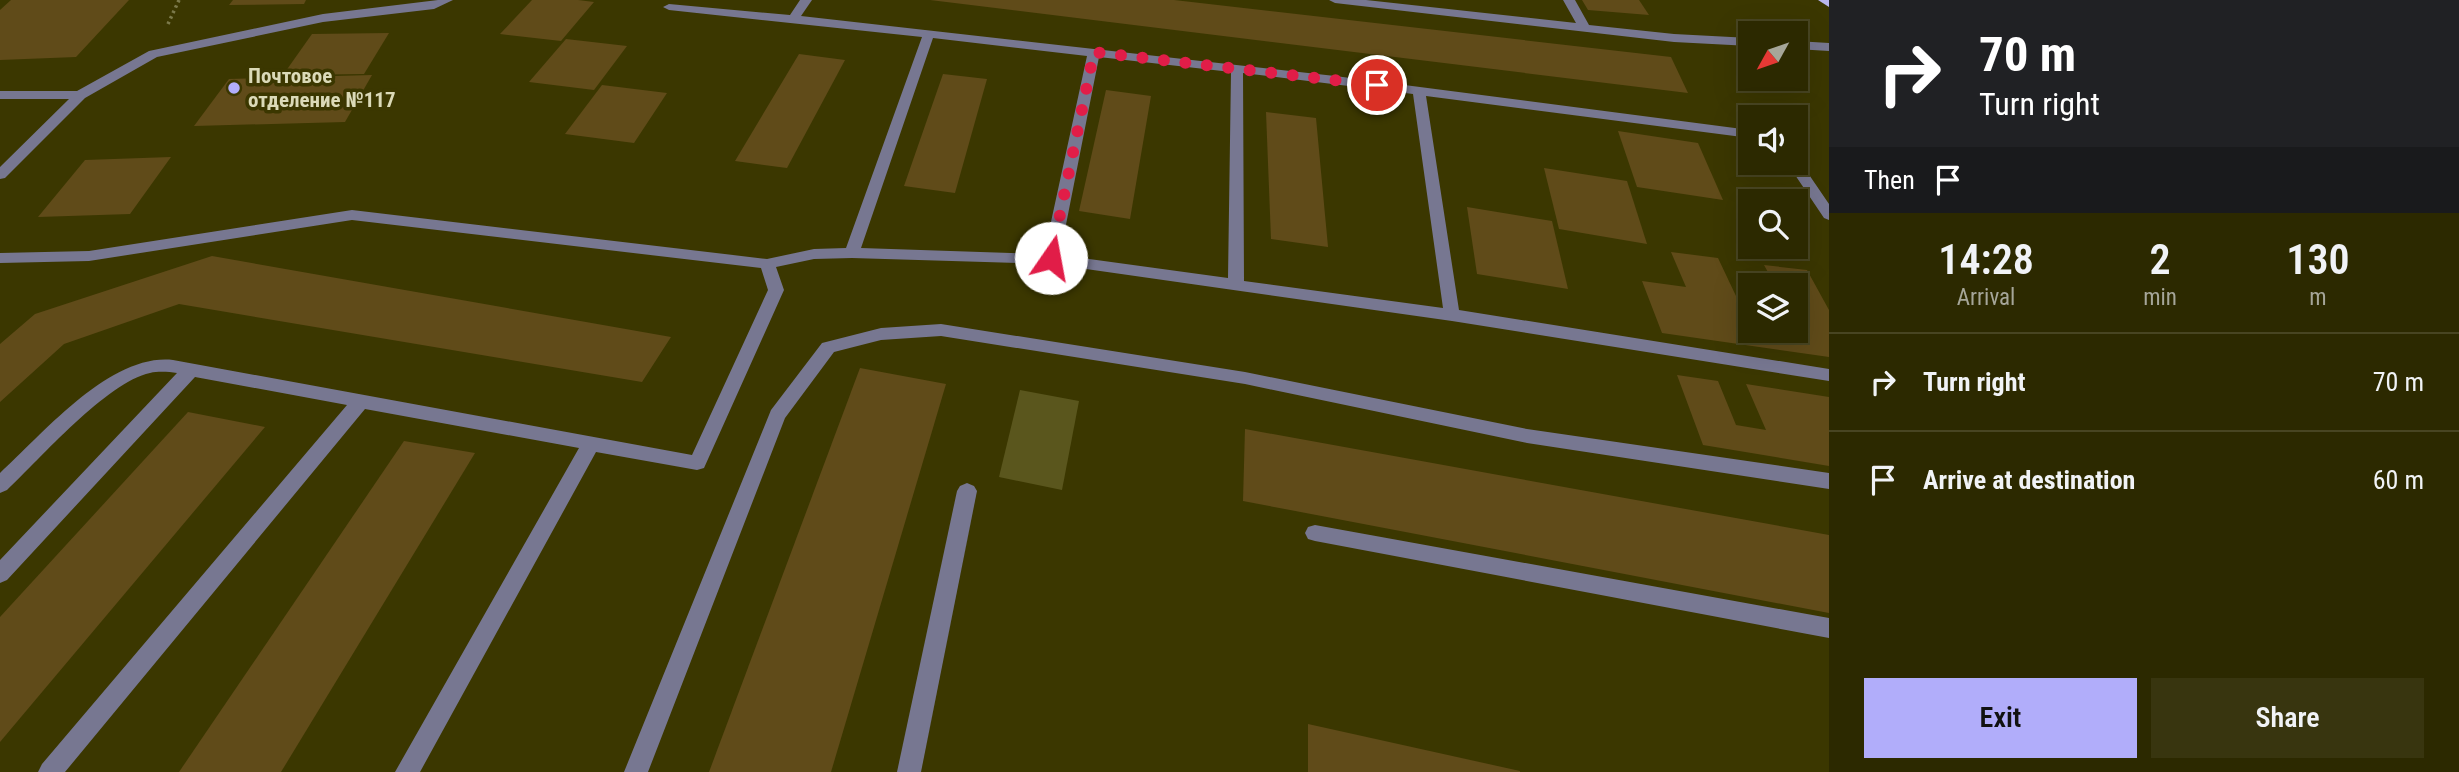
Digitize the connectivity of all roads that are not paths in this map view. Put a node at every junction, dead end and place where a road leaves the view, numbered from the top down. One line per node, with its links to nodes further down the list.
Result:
1 (447, 0): 18 (lane)
2 (674, 0): 8 (lane)
3 (806, 0): 8 (lane)
4 (1335, 0): 9 (lane)
5 (1569, 0): 9 (lane)
6 (1824, 0): 7 (main road)
7 (1829, 4)
8 (793, 19): 10 (lane)
9 (1584, 27): 11 (lane)
10 (929, 33): 14 (lane); 23 (lane)
11 (1738, 42)
12 (1808, 46): 13 (lane)
13 (1829, 47)
14 (1094, 52): 15 (lane); 25 (lane)
15 (1237, 69): 16 (lane); 27 (lane)
16 (1419, 91): 19 (lane); 28 (lane)
17 (0, 95): 18 (lane)
18 (80, 95): 20 (lane)
19 (1738, 132)
20 (0, 175)
21 (1802, 175): 22 (lane)
22 (1829, 215)
23 (852, 253): 25 (lane); 26 (lane)
24 (0, 258): 26 (lane)
25 (1051, 258): 27 (lane)
26 (767, 264): 32 (lane)
27 (1236, 284): 28 (lane)
28 (1452, 315): 30 (lane)
29 (191, 370): 31 (lane); 34 (lane); 37 (lane)
30 (1829, 375)
31 (361, 401): 32 (lane); 39 (lane)
32 (591, 444): 40 (lane)
33 (1829, 481): 41 (lane)
34 (0, 485)
35 (967, 491): 42 (lane)
36 (1315, 533): 38 (lane)
37 (0, 574)
38 (1829, 628)
39 (50, 772)
40 (407, 772)
41 (636, 772)
42 (909, 772)

